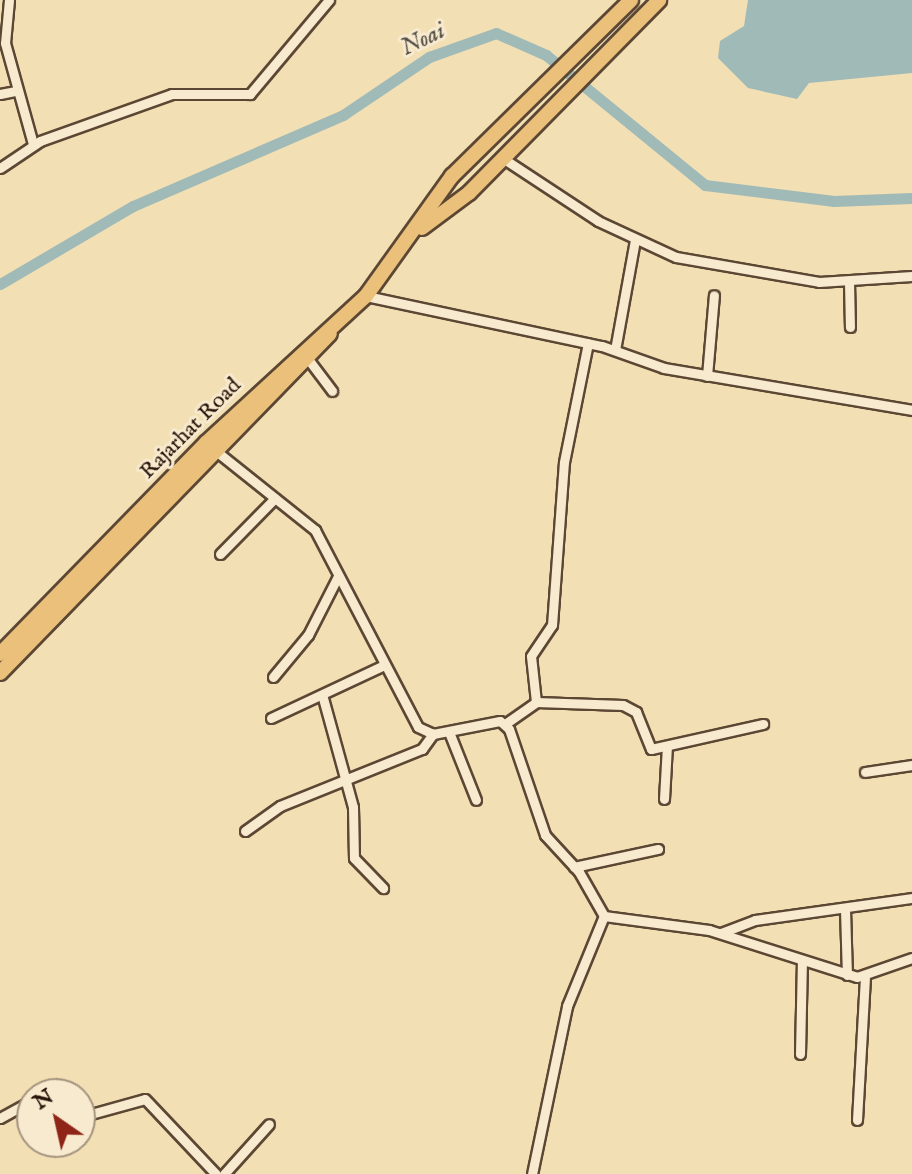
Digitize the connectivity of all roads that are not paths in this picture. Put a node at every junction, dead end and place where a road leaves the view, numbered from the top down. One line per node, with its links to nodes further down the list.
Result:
1 (9, 0): 5 (street)
2 (329, 0): 7 (street)
3 (631, 0): 10 (main road)
4 (659, 0): 8 (main road)
5 (15, 91): 6 (street); 7 (street)
6 (0, 94)
7 (33, 144): 9 (street)
8 (501, 157): 10 (main road); 11 (street)
9 (0, 168)
10 (412, 235): 15 (main road, Rajarhat Road)
11 (635, 240): 13 (street); 19 (street)
12 (912, 276): 13 (street)
13 (849, 281): 17 (street)
14 (714, 295): 21 (street)
15 (366, 296): 16 (main road, Rajarhat Road); 18 (street)
16 (337, 323): 20 (main road); 28 (main road, Rajarhat Road)
17 (850, 327)
18 (588, 343): 19 (street); 33 (street)
19 (615, 350): 21 (street)
20 (308, 359): 22 (street); 24 (main road)
21 (707, 376): 23 (street)
22 (332, 391)
23 (912, 410)
24 (216, 451): 25 (street); 30 (main road)
25 (275, 498): 26 (street); 27 (street)
26 (220, 554)
27 (338, 576): 29 (street); 31 (street)
28 (0, 654)
29 (382, 666): 32 (street); 38 (street)
30 (0, 673)
31 (273, 677)
32 (323, 698): 34 (street); 42 (street)
33 (536, 702): 35 (street); 39 (street)
34 (271, 718)
35 (505, 724): 37 (street); 47 (street)
36 (763, 724): 39 (street)
37 (449, 732): 38 (street); 44 (street)
38 (433, 734): 42 (street)
39 (667, 746): 43 (street)
40 (912, 765): 41 (street)
41 (865, 772)
42 (343, 783): 45 (street); 48 (street)
43 (664, 799)
44 (476, 800)
45 (245, 831)
46 (658, 849): 47 (street)
47 (574, 867): 51 (street)
48 (383, 888)
49 (912, 898): 50 (street)
50 (845, 909): 52 (street); 55 (street)
51 (604, 916): 52 (street); 63 (street)
52 (721, 933): 54 (street)
53 (912, 958): 56 (street)
54 (802, 961): 55 (street); 57 (street)
55 (847, 975): 56 (street)
56 (865, 978): 59 (street)
57 (800, 1054)
58 (96, 1113): 61 (street)
59 (857, 1120)
60 (269, 1124): 62 (street)
61 (216, 1174)
62 (224, 1174)
63 (532, 1174)

